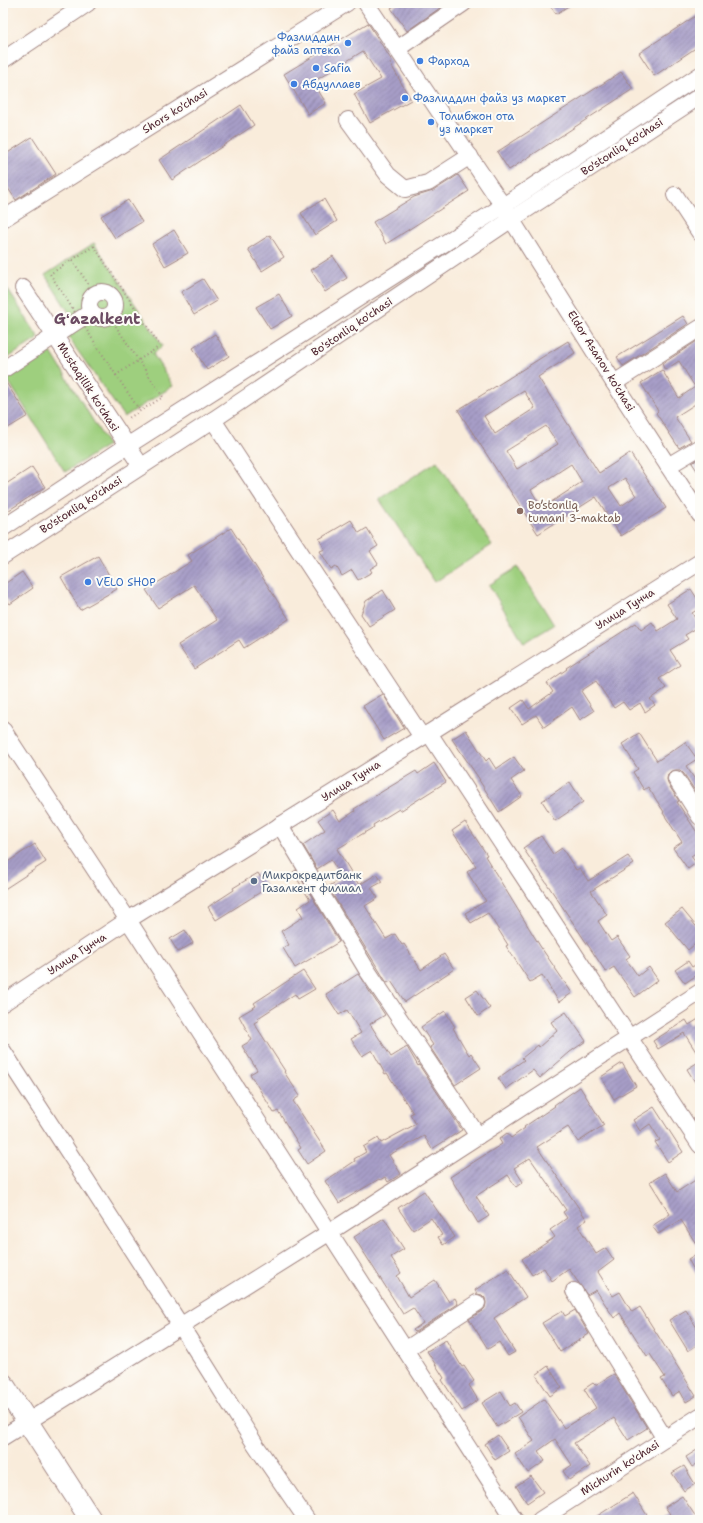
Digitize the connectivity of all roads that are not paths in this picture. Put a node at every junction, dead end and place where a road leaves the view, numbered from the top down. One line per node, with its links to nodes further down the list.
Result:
1 (88, 3): 6 (street)
2 (347, 3): 14 (street, Shors ko'chasi)
3 (366, 3): 5 (street, Eldor Asanov ko'chasi)
4 (464, 3): 5 (street)
5 (397, 49): 10 (street, Eldor Asanov ko'chasi)
6 (3, 60)
7 (700, 75): 12 (street, Bo'stonliq ko'chasi)
8 (700, 96): 13 (street, Bo'stonliq ko'chasi)
9 (348, 120): 10 (street)
10 (470, 156): 12 (street, Eldor Asanov ko'chasi)
11 (675, 195): 15 (street)
12 (503, 206): 13 (street, Eldor Asanov ko'chasi); 23 (street, Bo'stonliq ko'chasi)
13 (512, 219): 21 (street, Eldor Asanov ko'chasi); 22 (street, Bo'stonliq ko'chasi)
14 (3, 220)
15 (700, 233)
16 (23, 288): 19 (street, Mustaqillik ko'chasi)
17 (91, 312): 17 (street); 19 (street)
18 (700, 328): 21 (street)
19 (55, 336): 20 (street); 23 (street, Mustaqillik ko'chasi)
20 (4, 369)
21 (614, 383): 26 (street, Eldor Asanov ko'chasi)
22 (213, 420): 25 (street, Bo'stonliq ko'chasi); 32 (street)
23 (127, 446): 25 (street, Mustaqillik ko'chasi); 28 (street, Bo'stonliq ko'chasi)
24 (700, 447): 26 (street)
25 (140, 466): 29 (street, Bo'stonliq ko'chasi)
26 (668, 466): 27 (street, Eldor Asanov ko'chasi)
27 (700, 515)
28 (3, 528)
29 (3, 556)
30 (700, 562): 32 (street, Улица Гунча)
31 (3, 730): 36 (street)
32 (425, 735): 35 (street, Улица Гунча); 39 (street)
33 (676, 780): 34 (street)
34 (700, 817)
35 (280, 825): 36 (street, Улица Гунча); 41 (street)
36 (128, 920): 38 (street, Улица Гунча); 43 (street)
37 (700, 992): 39 (street)
38 (3, 1003)
39 (630, 1037): 41 (street); 42 (street)
40 (3, 1051): 46 (street)
41 (478, 1136): 43 (street)
42 (700, 1145)
43 (330, 1232): 46 (street); 47 (street)
44 (574, 1291): 52 (street)
45 (477, 1303): 47 (street)
46 (181, 1326): 50 (street); 54 (street)
47 (405, 1350): 55 (street)
48 (3, 1384): 50 (main road)
49 (700, 1416): 52 (street, Michurin ko'chasi)
50 (27, 1421): 51 (street); 53 (main road)
51 (3, 1437)
52 (665, 1439): 56 (street, Michurin ko'chasi)
53 (91, 1520)
54 (307, 1520)
55 (515, 1520)
56 (540, 1520)

